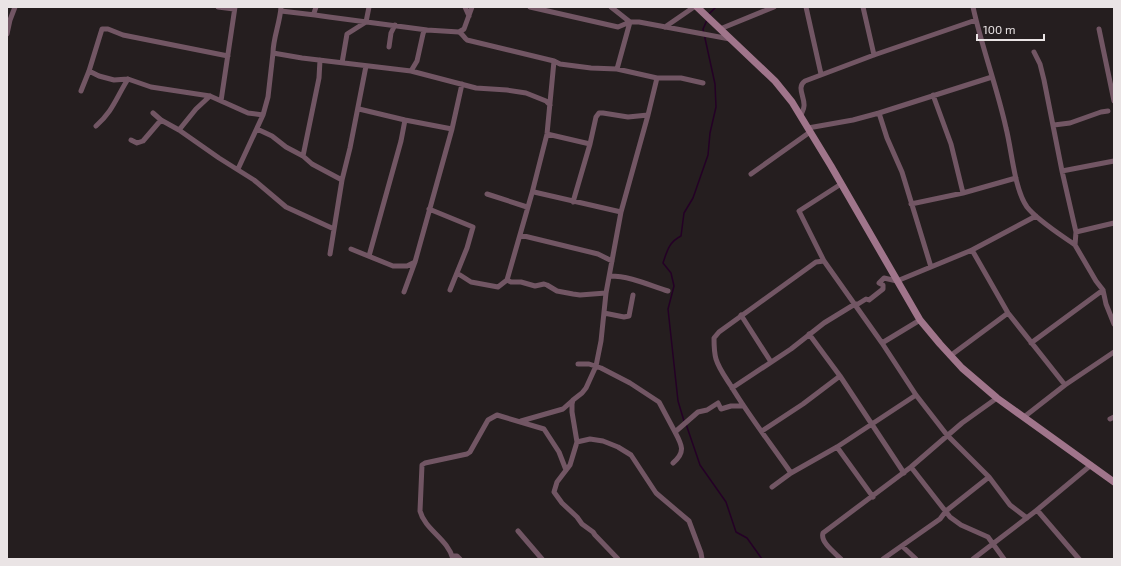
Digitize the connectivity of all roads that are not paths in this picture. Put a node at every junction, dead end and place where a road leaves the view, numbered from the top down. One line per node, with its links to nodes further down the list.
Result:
1 (15, 7): 27 (street)
2 (218, 7): 14 (street)
3 (316, 7): 16 (street)
4 (369, 7): 19 (street)
5 (465, 7): 17 (street)
6 (472, 7): 17 (street)
7 (530, 7): 20 (street)
8 (612, 7): 20 (street)
9 (695, 7): 22 (street); 23 (main road)
10 (774, 7): 23 (street)
11 (806, 7): 41 (street)
12 (863, 7): 32 (street)
13 (973, 7): 18 (street)
14 (235, 8): 33 (street)
15 (281, 9): 16 (street); 31 (street)
16 (315, 15): 19 (street)
17 (469, 16): 26 (street)
18 (976, 20): 32 (street); 42 (street)
19 (366, 22): 21 (street); 36 (street)
20 (630, 22): 22 (street); 38 (street)
21 (395, 25): 25 (street); 29 (street)
22 (665, 27): 28 (street)
23 (720, 29): 28 (main road)
24 (1099, 29): 51 (street)
25 (427, 30): 26 (street); 40 (street)
26 (462, 32): 35 (street)
27 (7, 34)
28 (730, 39): 59 (main road)
29 (389, 47)
30 (1034, 52): 62 (street)
31 (273, 53): 34 (street); 57 (street)
32 (874, 55): 41 (street)
33 (228, 56): 39 (street); 50 (street)
34 (320, 60): 36 (street); 71 (street)
35 (554, 61): 38 (street); 52 (street)
36 (342, 63): 37 (street)
37 (366, 66): 40 (street); 53 (street)
38 (617, 68): 43 (street)
39 (89, 71): 44 (street); 47 (street)
40 (411, 71): 46 (street)
41 (821, 74): 59 (street)
42 (992, 76): 48 (street); 76 (street)
43 (657, 78): 45 (street); 58 (street)
44 (128, 79): 49 (street); 63 (street)
45 (703, 83)
46 (462, 84): 52 (street); 65 (street)
47 (81, 91)
48 (933, 95): 56 (street); 80 (street)
49 (210, 96): 50 (street); 66 (street)
50 (221, 101): 57 (street)
51 (1114, 101)
52 (550, 105): 68 (street)
53 (359, 108): 61 (street); 77 (street)
54 (1108, 112): 62 (street)
55 (153, 113): 60 (street)
56 (879, 113): 67 (street); 83 (street)
57 (263, 115): 64 (street)
58 (648, 115): 70 (street); 86 (street)
59 (801, 115): 67 (main road)
60 (161, 120): 66 (street); 69 (street)
61 (405, 120): 65 (street); 96 (street)
62 (1054, 125): 74 (street)
63 (96, 126)
64 (257, 129): 71 (street); 73 (street)
65 (452, 129): 85 (street)
66 (179, 130): 73 (street)
67 (809, 130): 75 (street); 78 (main road)
68 (547, 134): 70 (street); 79 (street)
69 (131, 140)
70 (590, 144): 82 (street)
71 (302, 156): 77 (street)
72 (1114, 160): 74 (street)
73 (238, 169): 89 (street)
74 (1062, 171): 90 (street)
75 (750, 174)
76 (1016, 178): 80 (street); 87 (street)
77 (342, 180): 89 (street)
78 (841, 184): 99 (street); 104 (main road)
79 (532, 193): 82 (street); 84 (street)
80 (964, 193): 83 (street)
81 (487, 194): 84 (street)
82 (573, 202): 86 (street)
83 (911, 204): 100 (street)
84 (527, 207): 91 (street)
85 (429, 209): 98 (street); 101 (street)
86 (621, 212): 97 (street)
87 (1036, 216): 92 (street); 94 (street)
88 (1114, 223): 90 (street)
89 (334, 229): 95 (street)
90 (1076, 232): 92 (street)
91 (520, 235): 97 (street); 103 (street)
92 (1075, 245): 106 (street)
93 (351, 249): 96 (street)
94 (972, 250): 100 (street); 113 (street)
95 (330, 254)
96 (369, 256): 98 (street)
97 (612, 261): 102 (street)
98 (415, 262): 108 (street)
99 (824, 262): 111 (street); 114 (street)
100 (931, 267): 104 (street)
101 (457, 273): 103 (street); 105 (street)
102 (610, 276): 107 (street); 109 (street)
103 (507, 280): 109 (street)
104 (897, 281): 111 (street); 115 (main road)
105 (450, 290)
106 (1103, 290): 116 (street); 119 (street)
107 (668, 291)
108 (404, 292)
109 (606, 293): 112 (street)
110 (633, 296): 112 (street)
111 (855, 304): 117 (street); 118 (street)
112 (604, 312): 124 (street)
113 (1008, 313): 119 (street); 121 (street)
114 (741, 315): 122 (street); 127 (street)
115 (920, 320): 118 (street); 121 (main road)
116 (1114, 324)
117 (809, 334): 122 (street); 125 (street)
118 (882, 343): 128 (street)
119 (1031, 343): 126 (street)
120 (1114, 352): 126 (street)
121 (950, 356): 129 (main road)
122 (771, 362): 127 (street)
123 (578, 364): 124 (street)
124 (596, 366): 130 (street); 136 (street)
125 (840, 376): 134 (street); 135 (street)
126 (1065, 385): 132 (street)
127 (732, 388): 131 (street)
128 (916, 395): 134 (street); 137 (street)
129 (997, 398): 132 (main road); 137 (street)
130 (573, 400): 133 (street); 138 (street)
131 (743, 406): 135 (street); 136 (street)
132 (1024, 417): 141 (main road)
133 (521, 422): 143 (street); 156 (street)
134 (871, 423): 139 (street); 144 (street)
135 (762, 431): 145 (street)
136 (675, 432): 140 (street)
137 (947, 435): 142 (street); 146 (street)
138 (577, 442): 143 (street); 161 (street)
139 (837, 447): 145 (street); 149 (street)
140 (673, 463)
141 (1091, 465): 147 (main road); 150 (street)
142 (911, 467): 144 (street); 151 (street)
143 (566, 470): 160 (street)
144 (904, 473): 149 (street)
145 (790, 474): 148 (street)
146 (989, 477): 151 (street); 152 (street)
147 (1114, 482)
148 (772, 487)
149 (873, 497): 162 (street)
150 (1037, 510): 152 (street); 157 (street)
151 (946, 511): 154 (street); 155 (street)
152 (1027, 518): 154 (street)
153 (518, 531): 159 (street)
154 (994, 544): 165 (street); 166 (street)
155 (902, 546): 163 (street); 164 (street)
156 (453, 558): 158 (street)
157 (1076, 558)
158 (460, 559)
159 (542, 559)
160 (618, 559)
161 (702, 559)
162 (841, 559)
163 (883, 559)
164 (916, 559)
165 (973, 559)
166 (1004, 559)

